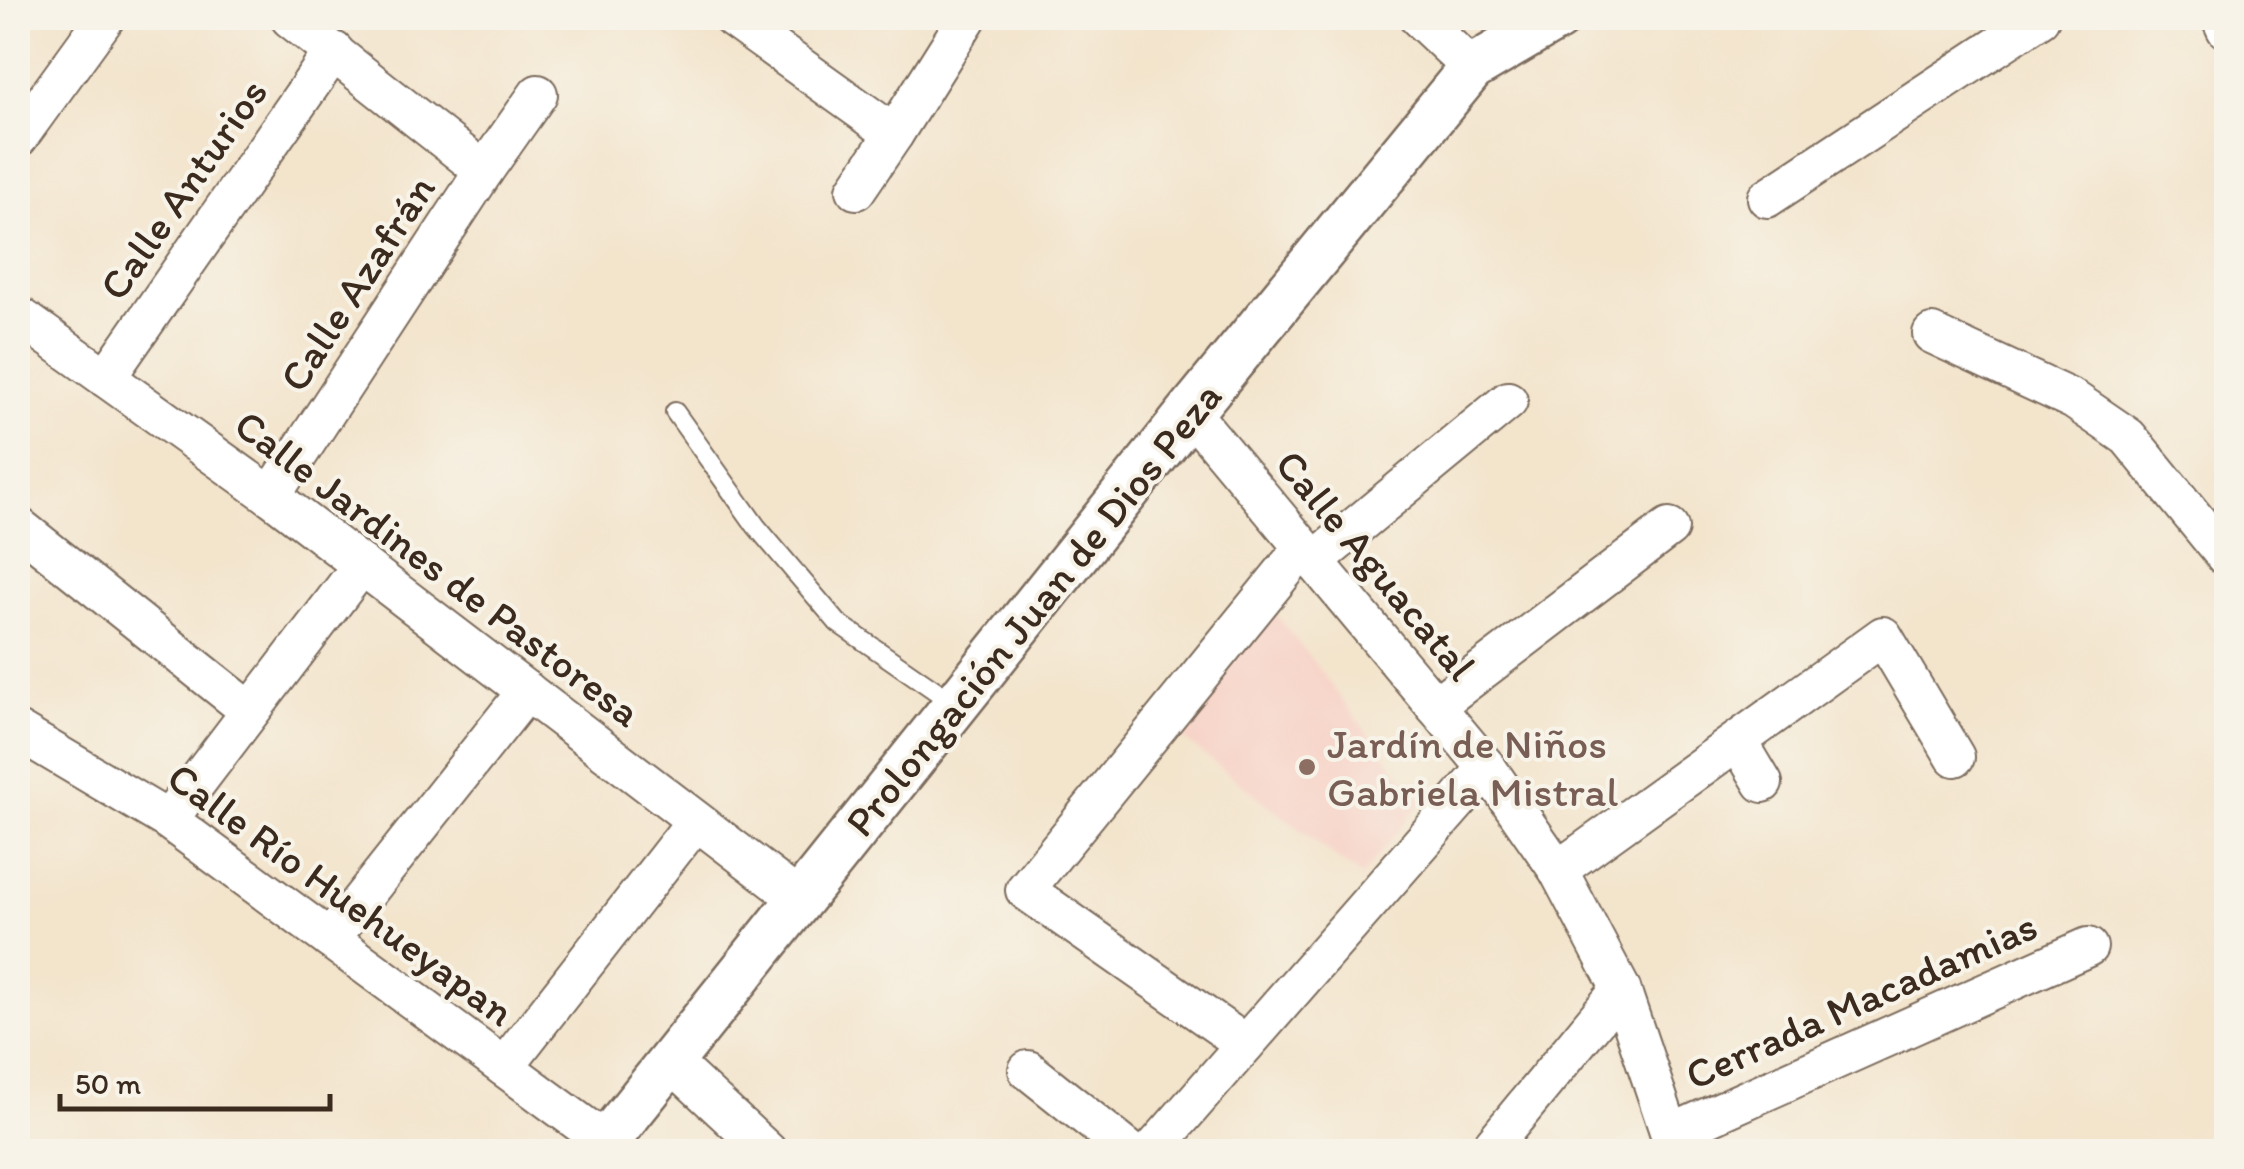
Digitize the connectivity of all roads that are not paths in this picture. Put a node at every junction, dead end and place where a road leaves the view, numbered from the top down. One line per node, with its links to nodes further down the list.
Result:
1 (105, 18): 14 (street)
2 (290, 18): 10 (street)
3 (732, 18): 13 (street)
4 (967, 18): 13 (street)
5 (1419, 18): 11 (street)
6 (1557, 18): 11 (street)
7 (2040, 18): 17 (street)
8 (2221, 18): 9 (street)
9 (2226, 29)
10 (334, 51): 15 (street); 20 (street, Calle Anturios)
11 (1472, 68): 23 (street, Prolongación Juan de Dios Peza)
12 (538, 94): 15 (street, Calle Azafrán)
13 (894, 134): 16 (street)
14 (18, 138)
15 (484, 171): 24 (street, Calle Azafrán)
16 (856, 190)
17 (1767, 198)
18 (18, 315): 20 (street, Calle Jardines de Pastoresa)
19 (1932, 334): 28 (street)
20 (106, 378): 24 (street, Calle Jardines de Pastoresa)
21 (1508, 401): 27 (street)
22 (675, 412): 31 (lane)
23 (1190, 412): 27 (street, Calle Aguacatal); 31 (street, Prolongación Juan de Dios Peza)
24 (271, 496): 29 (street, Calle Jardines de Pastoresa)
25 (18, 526): 33 (street)
26 (1669, 528): 32 (street)
27 (1308, 554): 32 (street, Calle Aguacatal); 46 (street)
28 (2226, 557)
29 (362, 565): 30 (street, Calle Jardines de Pastoresa); 33 (street)
30 (527, 691): 40 (street, Calle Jardines de Pastoresa); 43 (street)
31 (956, 705): 42 (street, Prolongación Juan de Dios Peza)
32 (1435, 706): 37 (street, Calle Aguacatal)
33 (250, 711): 39 (street)
34 (18, 730): 39 (street, Calle Río Huehueyapan)
35 (1738, 741): 36 (street); 38 (street); 41 (street)
36 (1955, 757)
37 (1486, 768): 41 (street, Calle Aguacatal); 46 (street)
38 (1764, 783)
39 (168, 820): 43 (street, Calle Río Huehueyapan)
40 (696, 821): 42 (street, Calle Jardines de Pastoresa); 48 (street)
41 (1558, 870): 45 (street, Calle Aguacatal)
42 (799, 900): 47 (street, Prolongación Juan de Dios Peza)
43 (330, 939): 48 (street, Calle Río Huehueyapan)
44 (2088, 948): 50 (street, Cerrada Macadamias)
45 (1621, 989): 50 (street, Calle Aguacatal); 55 (street)
46 (1245, 1044): 54 (street)
47 (670, 1061): 51 (street, Prolongación Juan de Dios Peza); 52 (street)
48 (504, 1067): 51 (street, Calle Río Huehueyapan)
49 (1028, 1070): 53 (street)
50 (1673, 1143)
51 (602, 1146)
52 (768, 1152)
53 (1131, 1152)
54 (1151, 1152)
55 (1487, 1152)

